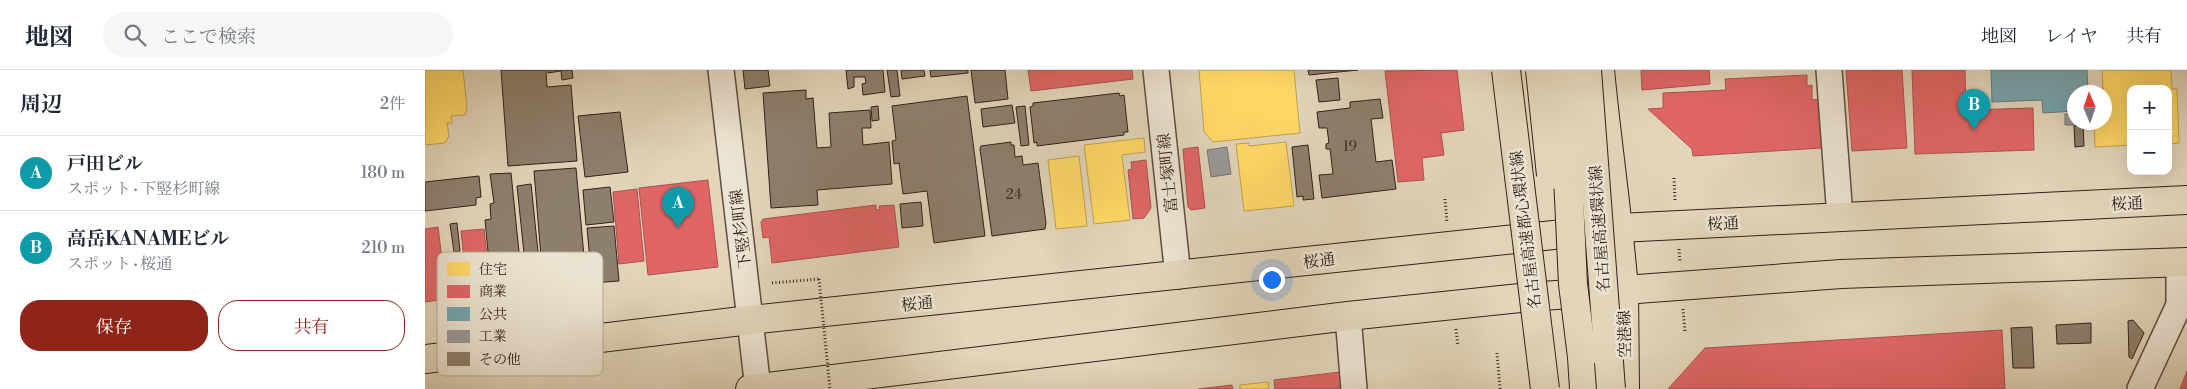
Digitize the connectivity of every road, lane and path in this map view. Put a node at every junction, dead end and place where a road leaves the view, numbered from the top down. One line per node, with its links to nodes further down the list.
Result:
1 (721, 70): 23 (street, 下竪杉町線)
2 (1156, 70): 16 (street, 富士塚町線)
3 (1508, 70): 14 (main road); 32 (main road, 名古屋高速都心環状線, bridge)
4 (1540, 70): 18 (main road, bridge)
5 (1563, 70): 18 (main road, bridge)
6 (1587, 70): 34 (main road, 名古屋高速環状線, bridge)
7 (1600, 70): 13 (main road, 空港線)
8 (1829, 70): 11 (street)
9 (1674, 178): 12 (path)
10 (2187, 200): 11 (main road, 桜通)
11 (1840, 217): 12 (main road, 桜通)
12 (1677, 225): 13 (main road, 桜通); 19 (path)
13 (1619, 228): 14 (main road, 桜通); 20 (main road, 空港線)
14 (1524, 237): 16 (main road, 桜通); 21 (main road)
15 (2183, 262): 19 (main road); 36 (street)
16 (1177, 276): 23 (main road, 桜通)
17 (772, 284): 28 (path, bridge)
18 (1573, 284): 33 (main road, bridge)
19 (1681, 285): 20 (main road); 24 (path)
20 (1624, 289): 21 (main road); 35 (main road, 空港線)
21 (1529, 297): 22 (main road); 31 (main road)
22 (1348, 316): 27 (main road); 29 (street)
23 (750, 320): 25 (main road, 桜通); 27 (street, 下竪杉町線)
24 (1685, 332)
25 (603, 338)
26 (1497, 353): 30 (path)
27 (756, 389)
28 (830, 389)
29 (1354, 389)
30 (1500, 389)
31 (1536, 389)
32 (1545, 389)
33 (1585, 389)
34 (1611, 389)
35 (1625, 389)
36 (2140, 389)

